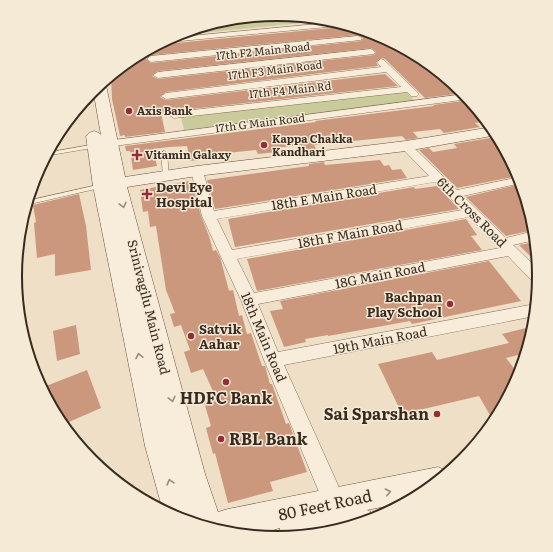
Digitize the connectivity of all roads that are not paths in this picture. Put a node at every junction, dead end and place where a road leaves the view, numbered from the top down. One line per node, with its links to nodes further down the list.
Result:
1 (303, 23): 3 (lane)
2 (326, 26): 3 (street)
3 (308, 28): 6 (street)
4 (354, 34): 5 (street)
5 (358, 38): 7 (street); 9 (street)
6 (181, 39)
7 (370, 52): 10 (street); 11 (street, 17th F2 Main Road)
8 (149, 55): 9 (street)
9 (151, 59): 11 (street)
10 (387, 69): 11 (street, 17th F3 Main Road); 12 (street)
11 (162, 85): 17 (street)
12 (409, 89): 15 (street); 17 (street, 17th F4 Main Rd)
13 (98, 94): 20 (main road, Srinivagilu Main Road)
14 (459, 98): 15 (street, 17th G Main Road)
15 (424, 103): 19 (street, 17th G Main Road)
16 (88, 105): 20 (main road, Srinivagilu Main Road)
17 (174, 115): 19 (street)
18 (488, 132): 21 (main road)
19 (182, 133): 20 (street, 17th G Main Road)
20 (100, 145): 22 (lane); 28 (main road, Srinivagilu Main Road)
21 (406, 146): 24 (main road); 26 (street, 6th Cross Road)
22 (53, 154)
23 (164, 154): 25 (lane)
24 (197, 171): 25 (main road); 32 (street, 18th Main Road)
25 (166, 176): 28 (main road)
26 (438, 178): 29 (street, 6th Cross Road); 32 (street, 18th E Main Road)
27 (513, 181): 29 (street)
28 (110, 185): 30 (lane); 41 (main road, Srinivagilu Main Road, one-way to 41); 43 (main road, Srinivagilu Main Road, one-way to 28)
29 (454, 194): 31 (street, 6th Cross Road)
30 (33, 202)
31 (472, 212): 34 (street, 6th Cross Road); 35 (street, 18th F Main Road)
32 (209, 216): 35 (street, 18th Main Road)
33 (528, 238): 34 (street, 18G Main Road)
34 (507, 247): 36 (street, 6th Cross Road); 37 (street, 18G Main Road)
35 (228, 256): 37 (street, 18th Main Road)
36 (532, 272)
37 (249, 300): 39 (street, 18th Main Road)
38 (529, 311): 39 (street, 19th Main Road)
39 (273, 360): 42 (street, 18th Main Road)
40 (423, 484): 42 (main road, 80 Feet Road, one-way to 40)
41 (199, 502): 44 (street); 45 (main road, Srinivagilu Main Road)
42 (335, 503): 46 (main road, 80 Feet Road)
43 (175, 510)
44 (180, 512)
45 (205, 520)
46 (224, 525)

